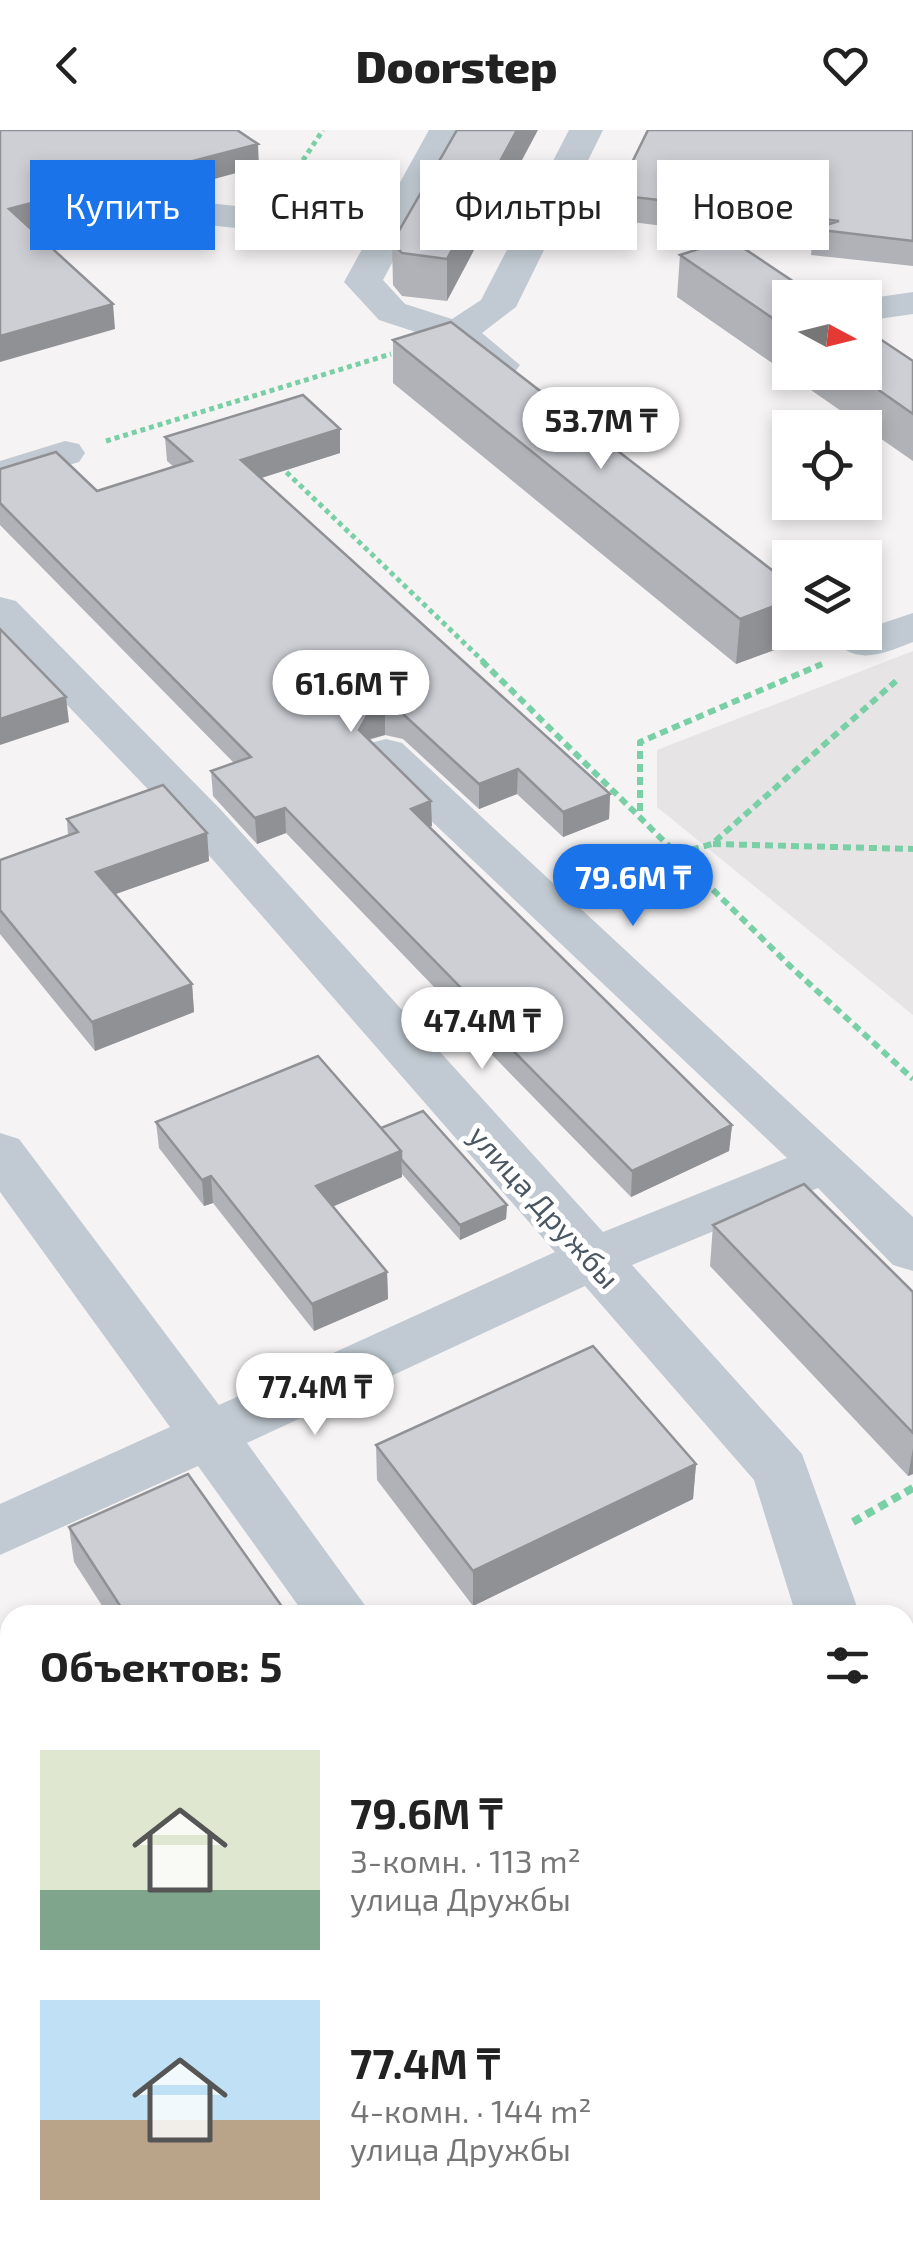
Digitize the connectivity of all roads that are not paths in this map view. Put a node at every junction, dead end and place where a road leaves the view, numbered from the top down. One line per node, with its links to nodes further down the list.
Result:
1 (446, 130): 3 (street)
2 (586, 130): 7 (street)
3 (400, 214)
4 (380, 250): 7 (street)
5 (913, 303): 6 (street)
6 (882, 321)
7 (458, 333): 8 (street)
8 (537, 394)
9 (65, 453): 10 (street)
10 (0, 474)
11 (0, 610): 18 (street, улица Дружбы)
12 (913, 626): 13 (street)
13 (882, 633)
14 (386, 754): 16 (street)
15 (0, 1152): 19 (street)
16 (826, 1163): 17 (street); 18 (street)
17 (913, 1251)
18 (592, 1259): 19 (street); 22 (street, улица Дружбы)
19 (212, 1437): 20 (street); 21 (street)
20 (0, 1531)
21 (333, 1605)
22 (825, 1605)

